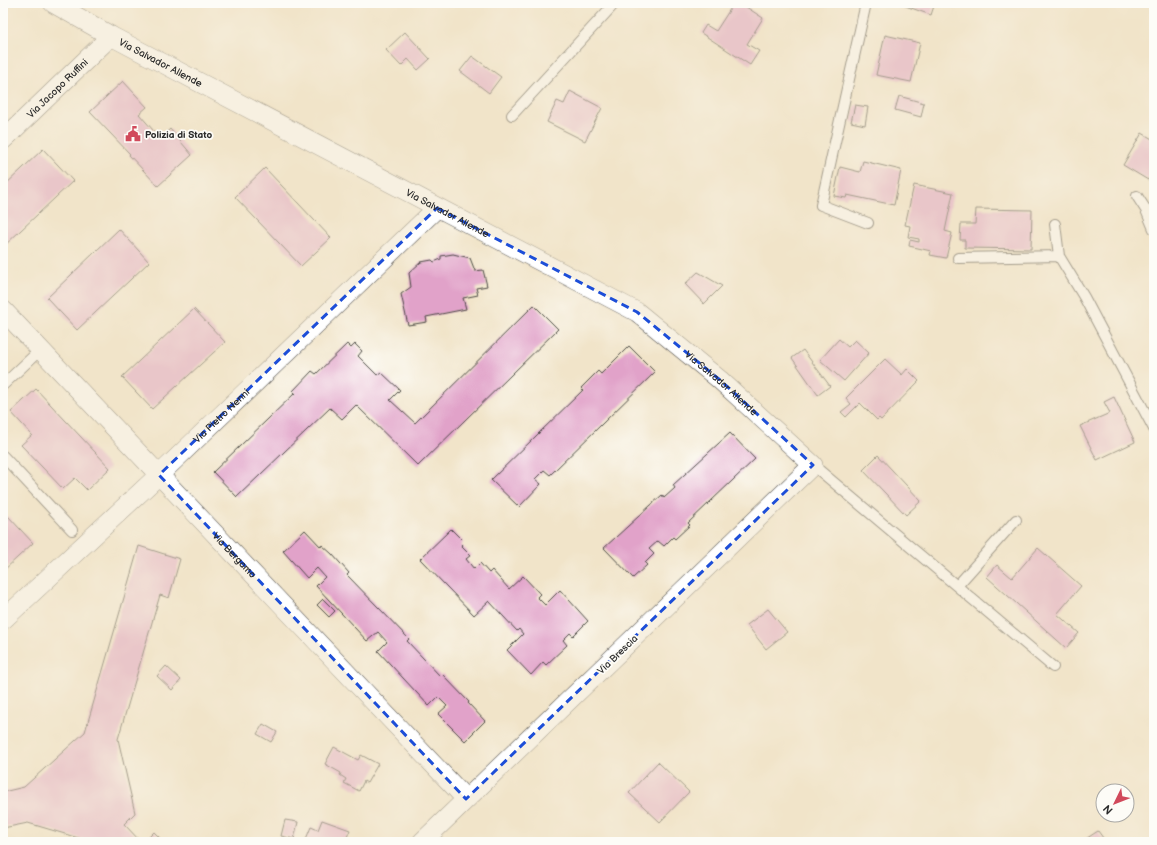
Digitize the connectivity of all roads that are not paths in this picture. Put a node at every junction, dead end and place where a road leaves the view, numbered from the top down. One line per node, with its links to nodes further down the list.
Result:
1 (53, 3): 4 (street, Via Salvador Allende)
2 (615, 3): 5 (lane)
3 (866, 3): 9 (lane)
4 (111, 36): 6 (street, Via Jacopo Ruffini); 8 (street, Via Salvador Allende)
5 (512, 115)
6 (3, 140)
7 (1137, 196): 11 (lane)
8 (437, 208): 19 (street, Via Salvador Allende); 20 (street, Via Pietro Nenni)
9 (868, 223)
10 (1055, 224): 12 (lane)
11 (1154, 230)
12 (1059, 256): 13 (lane); 17 (lane)
13 (958, 258)
14 (3, 310): 15 (street, Via Bergamo)
15 (40, 350): 16 (lane); 20 (street, Via Bergamo)
16 (3, 385)
17 (1154, 429)
18 (3, 456): 22 (lane)
19 (813, 466): 23 (lane); 26 (street, Via Brescia)
20 (159, 475): 24 (street, Via Pietro Nenni); 26 (street, Via Bergamo)
21 (1016, 520): 23 (lane)
22 (72, 530)
23 (957, 586): 25 (lane)
24 (3, 620)
25 (1053, 667)
26 (466, 799): 27 (street, Via Brescia)
27 (422, 842)

